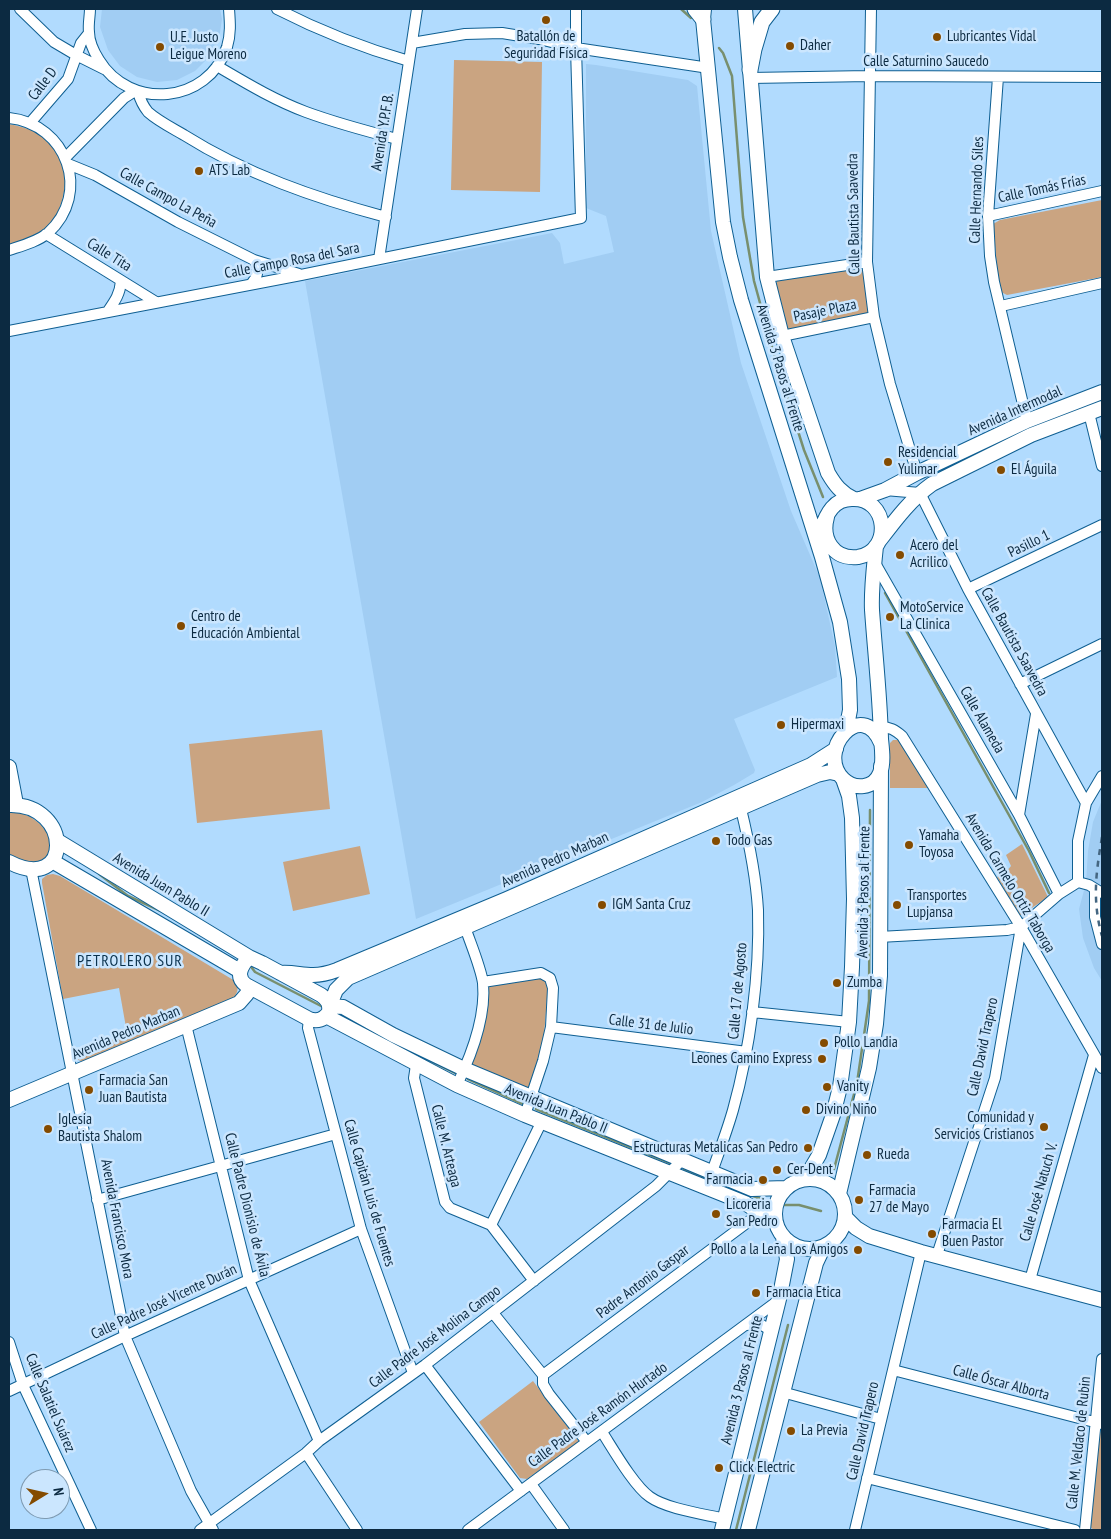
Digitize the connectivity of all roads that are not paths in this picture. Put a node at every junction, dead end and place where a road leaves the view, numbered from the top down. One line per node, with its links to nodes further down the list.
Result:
1 (20, 9): 14 (street)
2 (90, 9): 11 (street)
3 (229, 9): 16 (street)
4 (277, 9): 15 (street)
5 (417, 9): 12 (street, Avenida Y.P.F.B.)
6 (576, 9): 13 (street)
7 (745, 9): 19 (main road, Avenida 3 Pasos al Frente)
8 (772, 9): 19 (main road)
9 (871, 9): 20 (street, Calle Bautista Saavedra)
10 (701, 12): 17 (main road, Avenida 3 Pasos al Frente)
11 (89, 33): 14 (street, Calle D); 18 (street)
12 (412, 42): 13 (street); 15 (street, Avenida Y.P.F.B.)
13 (576, 48): 17 (street); 35 (street, Calle Campo Rosa del Sara)
14 (76, 55): 18 (street); 27 (street, Calle D)
15 (409, 61): 28 (street, Avenida Y.P.F.B.)
16 (217, 66): 24 (street); 28 (street)
17 (709, 68): 59 (main road, Avenida 3 Pasos al Frente)
18 (104, 69): 23 (street)
19 (750, 74): 20 (street, Calle Saturnino Saucedo); 39 (main road, Avenida 3 Pasos al Frente)
20 (869, 76): 21 (street, Calle Saturnino Saucedo); 37 (street, Calle Bautista Saavedra)
21 (998, 77): 22 (street, Calle Saturnino Saucedo); 31 (street, Calle Hernando Síles)
22 (1102, 77)
23 (136, 91): 24 (street); 26 (street); 29 (street)
24 (158, 95): 26 (street)
25 (9, 118): 27 (street)
26 (157, 118): 32 (street)
27 (30, 123): 29 (street)
28 (398, 139): 32 (street, Avenida Y.P.F.B.)
29 (67, 161): 33 (street); 36 (street, Calle Campo La Peña)
30 (1102, 191): 31 (street, Calle Tomás Frías)
31 (988, 216): 44 (street, Calle Hernando Síles)
32 (386, 217): 35 (street, Avenida Y.P.F.B.)
33 (46, 234): 34 (street); 40 (street, Calle Tita)
34 (9, 250)
35 (379, 259): 38 (street, Calle Campo Rosa del Sara)
36 (254, 260): 38 (street, Calle Campo La Peña); 41 (street)
37 (867, 262): 39 (street); 46 (street, Calle Bautista Saavedra)
38 (301, 275): 41 (street, Calle Campo Rosa del Sara)
39 (767, 277): 48 (main road, Avenida 3 Pasos al Frente)
40 (122, 281): 43 (street, Calle Tita); 45 (street)
41 (252, 283): 43 (street, Calle Campo Rosa del Sara)
42 (1102, 283): 44 (street)
43 (156, 302): 45 (street, Calle Campo Rosa del Sara)
44 (1000, 306): 51 (street, Calle Hernando Síles)
45 (108, 311): 47 (street, Calle Campo Rosa del Sara)
46 (874, 317): 48 (street, Pasaje Plaza); 53 (street, Calle Bautista Saavedra)
47 (9, 331)
48 (782, 336): 56 (main road, Avenida 3 Pasos al Frente)
49 (1102, 392): 51 (main road, Avenida Intermodal)
50 (1096, 411): 52 (street); 55 (main road, Avenida Intermodal)
51 (1027, 421): 53 (main road, Avenida Intermodal)
52 (1102, 466)
53 (917, 473): 54 (main road, Avenida Intermodal)
54 (885, 490): 55 (street); 56 (main road, Avenida Intermodal)
55 (920, 493): 60 (main road, Avenida Intermodal); 63 (street, Calle Bautista Saavedra)
56 (857, 499): 57 (main road); 60 (main road)
57 (827, 517): 59 (main road); 61 (main road)
58 (1102, 525): 63 (street, Pasillo 1)
59 (817, 539): 61 (main road); 68 (main road, Avenida 3 Pasos al Frente)
60 (878, 543): 61 (main road); 62 (main road)
61 (837, 552)
62 (874, 563): 67 (main road); 78 (street, Calle Alameda)
63 (968, 589): 65 (street, Calle Bautista Saavedra)
64 (1102, 644): 65 (street)
65 (1020, 684): 66 (street, Calle Bautista Saavedra)
66 (1036, 714): 75 (street, Calle Bautista Saavedra); 78 (street)
67 (881, 726): 69 (main road); 87 (street, Avenida Carmelo Ortiz Taborga)
68 (846, 731): 69 (main road); 70 (main road)
69 (881, 743): 72 (main road)
70 (836, 749): 73 (main road); 92 (main road, Avenida Pedro Marban)
71 (9, 766): 76 (main road)
72 (882, 766): 73 (main road); 88 (main road, Avenida 3 Pasos al Frente)
73 (841, 776): 77 (main road, Avenida Pedro Marban); 98 (main road, Avenida 3 Pasos al Frente)
74 (1102, 776): 75 (street)
75 (1086, 803): 83 (street)
76 (12, 804): 79 (main road)
77 (741, 809): 86 (main road, Avenida Pedro Marban); 96 (street, Calle 17 de Agosto)
78 (1019, 815): 85 (street, Calle Alameda)
79 (58, 841): 80 (main road); 90 (main road, Avenida Juan Pablo II)
80 (52, 861): 82 (main road); 91 (main road)
81 (9, 862): 82 (main road)
82 (31, 869): 106 (street, Avenida Francisco Mora)
83 (1078, 882): 84 (street); 85 (street)
84 (1099, 891): 89 (street)
85 (1060, 894): 87 (street)
86 (465, 927): 93 (street); 95 (main road, Avenida Pedro Marban)
87 (1021, 927): 88 (street); 102 (street, Avenida Carmelo Ortiz Taborga); 130 (street, Calle David Trapero)
88 (880, 937): 119 (main road, Avenida 3 Pasos al Frente)
89 (1102, 944)
90 (248, 957): 91 (main road); 92 (main road, Avenida Juan Pablo II)
91 (240, 971): 94 (main road)
92 (280, 973): 95 (main road, Avenida Juan Pablo II)
93 (483, 982): 100 (street); 105 (street)
94 (251, 988): 97 (main road); 99 (main road, Avenida Pedro Marban)
95 (329, 1009): 97 (main road); 103 (main road, Avenida Juan Pablo II); 105 (main road, Avenida Juan Pablo II)
96 (752, 1012): 98 (street); 101 (street, Calle 17 de Agosto)
97 (309, 1019): 112 (street, Calle Capitán Luis de Fuentes)
98 (849, 1022): 117 (main road, Avenida 3 Pasos al Frente)
99 (186, 1025): 106 (main road, Avenida Pedro Marban); 114 (street, Calle Padre Dionisio de Ávila)
100 (550, 1027): 101 (street, Calle 31 de Julio); 108 (street)
101 (747, 1052): 116 (street, Calle 17 de Agosto)
102 (1094, 1055): 104 (street, Avenida Carmelo Ortiz Taborga); 132 (street, Calle José Natuch V.)
103 (416, 1065): 107 (main road, Avenida Juan Pablo II); 124 (street, Calle M. Arteaga)
104 (1102, 1068)
105 (464, 1069): 107 (street); 108 (main road, Avenida Juan Pablo II)
106 (71, 1074): 109 (main road, Avenida Pedro Marban); 120 (street, Avenida Francisco Mora)
107 (457, 1085): 110 (main road, Avenida Juan Pablo II)
108 (532, 1098): 110 (street); 113 (main road, Avenida Juan Pablo II)
109 (9, 1100)
110 (526, 1115): 111 (main road, Avenida Juan Pablo II)
111 (542, 1121): 115 (main road, Avenida Juan Pablo II); 124 (street)
112 (336, 1134): 114 (street); 125 (street, Calle Capitán Luis de Fuentes)
113 (682, 1160): 115 (street, Calle Padre José Molina Campo); 116 (main road, Avenida Juan Pablo II)
114 (221, 1165): 120 (street); 131 (street, Calle Padre Dionisio de Ávila)
115 (668, 1172): 121 (main road, Avenida Juan Pablo II); 133 (street, Calle Padre José Molina Campo)
116 (712, 1172): 118 (main road, Avenida Juan Pablo II)
117 (805, 1179): 118 (main road); 119 (main road)
118 (786, 1188): 123 (main road)
119 (839, 1194): 122 (main road)
120 (97, 1200): 139 (street, Avenida Francisco Mora)
121 (760, 1213): 123 (main road, Avenida Juan Pablo II); 145 (street, Padre Antonio Gaspar)
122 (845, 1217): 126 (main road); 128 (main road)
123 (776, 1224): 127 (main road)
124 (491, 1225): 133 (street, Calle M. Arteaga)
125 (361, 1229): 131 (street, Calle Padre José Vicente Durán); 144 (street, Calle Capitán Luis de Fuentes)
126 (869, 1236): 128 (main road); 129 (main road)
127 (783, 1237): 128 (main road); 134 (main road, Avenida 3 Pasos al Frente)
128 (828, 1244): 148 (main road, Avenida 3 Pasos al Frente)
129 (921, 1252): 130 (main road); 143 (street, Calle David Trapero)
130 (937, 1255): 132 (main road)
131 (249, 1280): 139 (street, Calle Padre José Vicente Durán); 152 (street, Calle Padre Dionisio de Ávila)
132 (1030, 1280): 135 (main road)
133 (534, 1281): 136 (street, Calle Padre José Molina Campo)
134 (779, 1300): 137 (street, Calle Padre José Ramón Hurtado); 138 (main road, Avenida 3 Pasos al Frente)
135 (1102, 1300)
136 (492, 1313): 142 (street, Calle Padre José Molina Campo); 145 (street)
137 (746, 1324): 138 (street); 151 (street, Calle Padre José Ramón Hurtado)
138 (772, 1331): 155 (main road, Avenida 3 Pasos al Frente)
139 (125, 1336): 146 (street, Calle Padre José Vicente Durán); 160 (street, Avenida Francisco Mora)
140 (9, 1342): 146 (street, Calle Salatiel Suárez)
141 (1102, 1359): 150 (street, Calle M. Veldaco de Rubin)
142 (425, 1365): 144 (street, Calle Padre José Molina Campo); 158 (street)
143 (893, 1370): 149 (street, Calle David Trapero); 150 (street, Calle Óscar Alborta)
144 (413, 1373): 152 (street, Calle Padre José Molina Campo)
145 (543, 1375): 153 (street)
146 (23, 1385): 147 (street, Calle Padre José Vicente Durán); 161 (street, Calle Salatiel Suárez)
147 (9, 1391)
148 (782, 1392): 149 (street); 155 (main road, Avenida 3 Pasos al Frente)
149 (881, 1419): 156 (street, Calle David Trapero)
150 (1099, 1423): 168 (street, Calle M. Veldaco de Rubin)
151 (602, 1432): 153 (street, Calle Padre José Ramón Hurtado); 159 (street)
152 (319, 1441): 154 (street, Calle Padre José Molina Campo)
153 (587, 1442): 157 (street, Calle Padre José Ramón Hurtado)
154 (306, 1453): 160 (street, Calle Padre José Molina Campo); 162 (street)
155 (747, 1475): 159 (main road, Avenida 3 Pasos al Frente); 165 (main road, Avenida 3 Pasos al Frente)
156 (867, 1478): 166 (street, Calle David Trapero); 167 (street)
157 (531, 1484): 158 (street, Calle Padre José Ramón Hurtado); 164 (street)
158 (521, 1491): 163 (street, Calle Padre José Ramón Hurtado)
159 (723, 1525)
160 (207, 1528)
161 (90, 1530)
162 (357, 1530)
163 (468, 1530)
164 (564, 1530)
165 (748, 1530)
166 (855, 1530)
167 (1075, 1530)
168 (1085, 1530)

